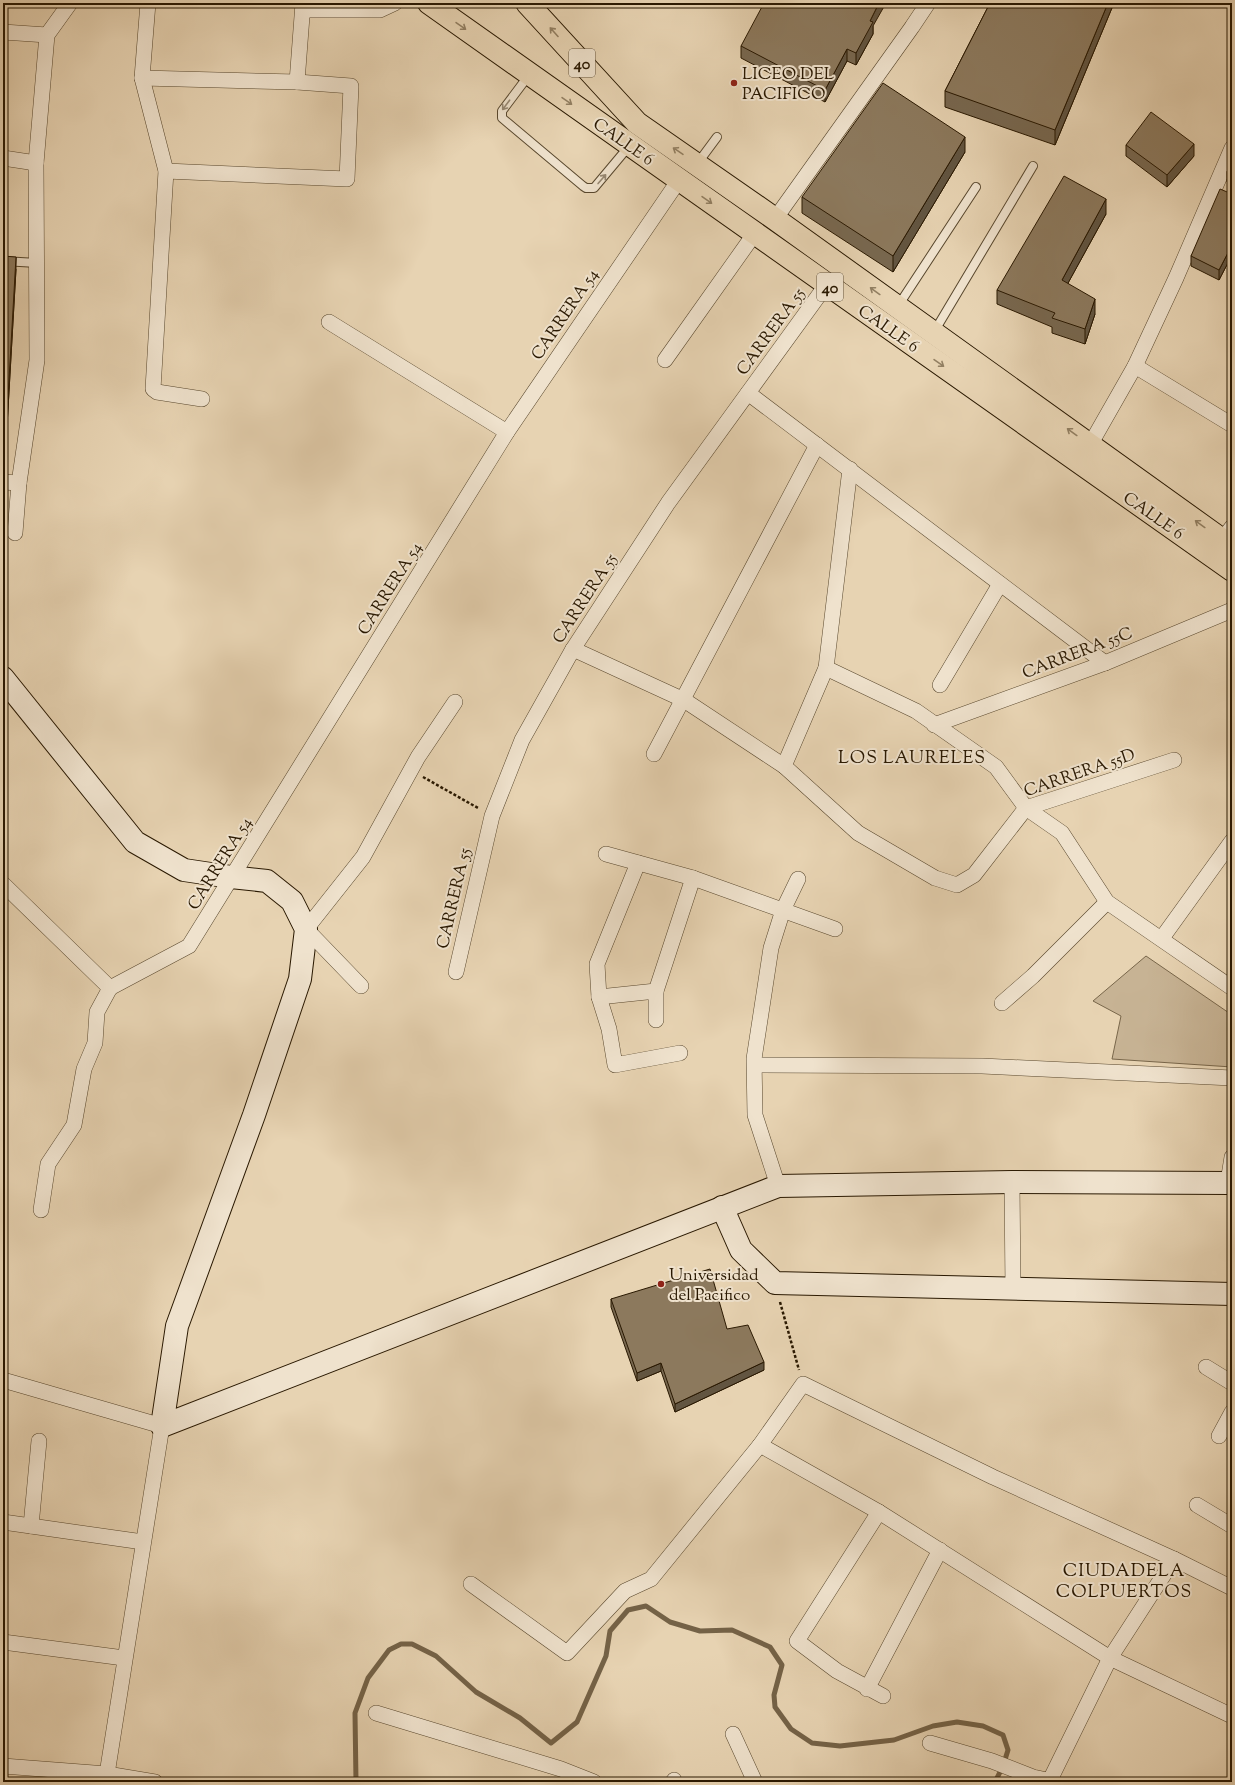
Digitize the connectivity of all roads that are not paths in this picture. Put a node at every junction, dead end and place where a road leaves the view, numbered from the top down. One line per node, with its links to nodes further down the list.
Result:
1 (70, 3): 9 (street)
2 (148, 3): 11 (street)
3 (395, 3): 7 (street)
4 (429, 3): 10 (highway, CALLE 6 / 40, one-way to 10)
5 (527, 3): 18 (highway, CALLE 6 / 40, one-way to 5)
6 (928, 3): 23 (street)
7 (303, 6): 12 (street)
8 (3, 32): 9 (street)
9 (47, 35): 17 (street)
10 (530, 74): 14 (highway, CALLE 6 / 40, one-way to 14); 14 (lane, one-way to 14)
11 (142, 78): 12 (street); 20 (street)
12 (297, 82): 20 (street)
13 (717, 137): 18 (lane)
14 (630, 145): 21 (highway, CALLE 6 / 40)
15 (1232, 148): 32 (street)
16 (3, 158): 17 (street)
17 (36, 163): 26 (street)
18 (696, 164): 23 (highway, CALLE 6 / 40)
19 (1033, 166): 30 (lane)
20 (166, 170): 34 (street)
21 (679, 180): 24 (highway, CALLE 6 / 40, one-way to 24); 36 (street, CARRERA 54)
22 (976, 187): 28 (lane)
23 (775, 219): 28 (highway, CALLE 6 / 40, one-way to 23)
24 (755, 233): 27 (highway, CALLE 6 / 40); 31 (street)
25 (3, 261): 26 (lane)
26 (37, 263): 41 (street)
27 (827, 284): 33 (street, CARRERA 55); 44 (highway, CALLE 6 / 40, one-way to 44)
28 (897, 306): 30 (highway, CALLE 6 / 40)
29 (329, 322): 36 (street)
30 (934, 333): 38 (highway, CALLE 6 / 40, one-way to 30)
31 (666, 360)
32 (1134, 366): 35 (street); 38 (street)
33 (748, 393): 37 (street); 47 (street, CARRERA 55)
34 (202, 398)
35 (1232, 425)
36 (507, 432): 62 (street, CARRERA 54)
37 (817, 445): 39 (street); 52 (street)
38 (1090, 445): 43 (highway, CALLE 6 / 40, one-way to 38)
39 (850, 469): 45 (street); 49 (street)
40 (3, 482): 41 (street)
41 (19, 483): 42 (street)
42 (15, 534)
43 (1229, 538)
44 (1232, 570)
45 (1000, 584): 48 (street); 51 (street)
46 (1232, 610): 48 (street, CARRERA 55C)
47 (573, 649): 52 (street); 71 (street, CARRERA 55)
48 (1105, 664): 54 (street, CARRERA 55C)
49 (826, 668): 54 (street); 57 (street)
50 (3, 678): 62 (main road)
51 (940, 685)
52 (684, 700): 55 (street); 57 (street)
53 (455, 702): 68 (street)
54 (934, 725): 58 (street)
55 (654, 754)
56 (1174, 760): 58 (street, CARRERA 55D)
57 (784, 766): 58 (street, CARRERA 55D)
58 (1026, 808): 66 (street)
59 (1230, 850): 70 (street)
60 (606, 854): 61 (street)
61 (638, 863): 63 (street); 76 (street)
62 (231, 877): 68 (main road); 73 (street, CARRERA 54)
63 (693, 878): 67 (street); 75 (street)
64 (798, 879): 67 (street)
65 (3, 884): 73 (street)
66 (1107, 902): 70 (street); 77 (street)
67 (783, 910): 69 (street); 80 (street)
68 (306, 929): 72 (street); 94 (main road)
69 (835, 929)
70 (1162, 938): 74 (street)
71 (456, 972)
72 (360, 986)
73 (110, 988): 87 (street)
74 (1232, 988)
75 (656, 991): 76 (street); 78 (street)
76 (599, 997): 79 (street)
77 (1002, 1003)
78 (656, 1020)
79 (680, 1054)
80 (755, 1064): 81 (street); 85 (street)
81 (1232, 1078)
82 (1232, 1157): 84 (street)
83 (1012, 1182): 84 (main road); 85 (main road); 88 (street)
84 (1230, 1183)
85 (778, 1186): 86 (main road)
86 (722, 1208): 88 (main road); 94 (main road)
87 (42, 1210)
88 (1013, 1290): 89 (main road)
89 (1232, 1294)
90 (1206, 1367): 92 (street)
91 (3, 1380): 94 (street)
92 (1232, 1383)
93 (1232, 1412): 95 (street)
94 (162, 1426): 103 (street)
95 (1219, 1436)
96 (39, 1441): 101 (street)
97 (760, 1445): 99 (street); 105 (street); 106 (street)
98 (1197, 1505): 102 (street)
99 (880, 1512): 104 (street); 111 (street)
100 (3, 1522): 101 (street)
101 (31, 1526): 103 (street)
102 (1232, 1526)
103 (143, 1542): 109 (street)
104 (940, 1550): 110 (street); 111 (street)
105 (1174, 1559): 107 (street); 110 (street)
106 (471, 1584)
107 (1232, 1588)
108 (3, 1642): 109 (street)
109 (124, 1658): 118 (street)
110 (1110, 1658): 114 (street); 119 (street)
111 (867, 1689): 112 (street)
112 (882, 1696)
113 (376, 1713): 121 (street)
114 (1232, 1716)
115 (733, 1734): 122 (street)
116 (930, 1743): 119 (street)
117 (3, 1766): 118 (street)
118 (107, 1774): 120 (street)
119 (1056, 1780)
120 (155, 1782)
121 (594, 1782)
122 (755, 1782)

